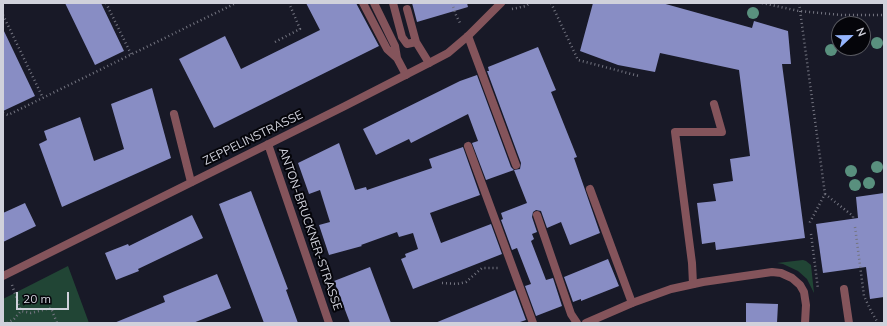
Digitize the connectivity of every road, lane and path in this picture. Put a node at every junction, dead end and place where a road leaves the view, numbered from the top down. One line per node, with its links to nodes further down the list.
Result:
1 (106, 3): 22 (path)
2 (225, 3): 13 (path)
3 (236, 3): 13 (path)
4 (289, 3): 20 (path)
5 (363, 3): 23 (street)
6 (374, 3): 23 (street)
7 (393, 3): 21 (street)
8 (452, 3): 17 (path)
9 (502, 3): 19 (street, ZEPPELINSTRASSE)
10 (551, 3): 26 (path)
11 (762, 3): 15 (path)
12 (799, 3): 15 (path)
13 (227, 7): 22 (path)
14 (407, 9): 21 (street)
15 (799, 11): 18 (path); 36 (path)
16 (3, 15): 27 (path)
17 (456, 15)
18 (884, 15)
19 (468, 36): 24 (street, ZEPPELINSTRASSE); 33 (street)
20 (275, 42)
21 (416, 42): 24 (street)
22 (131, 54): 27 (path)
23 (397, 58): 25 (street)
24 (429, 63): 25 (street, ZEPPELINSTRASSE)
25 (406, 75): 31 (street, ZEPPELINSTRASSE)
26 (639, 76)
27 (43, 98): 29 (path)
28 (714, 104): 45 (street)
29 (3, 113)
30 (174, 114): 34 (street)
31 (268, 144): 34 (street, ZEPPELINSTRASSE); 52 (street, ANTON-BRUCKNER-STRASSE)
32 (468, 146): 42 (street)
33 (516, 165)
34 (191, 182): 43 (street, ZEPPELINSTRASSE)
35 (590, 189): 47 (street)
36 (825, 194): 38 (path); 39 (path)
37 (536, 215): 54 (street)
38 (853, 219)
39 (810, 226)
40 (855, 227): 58 (path)
41 (810, 234): 48 (path)
42 (513, 268): 44 (path); 53 (street)
43 (5, 275): 49 (path)
44 (442, 283)
45 (693, 284): 47 (street); 48 (street)
46 (844, 289): 57 (street)
47 (632, 303): 55 (street)
48 (806, 305): 56 (street)
49 (21, 310): 50 (path); 51 (path)
50 (7, 323)
51 (57, 323)
52 (329, 323)
53 (533, 323)
54 (577, 323)
55 (586, 323)
56 (805, 323)
57 (849, 323)
58 (878, 323)

